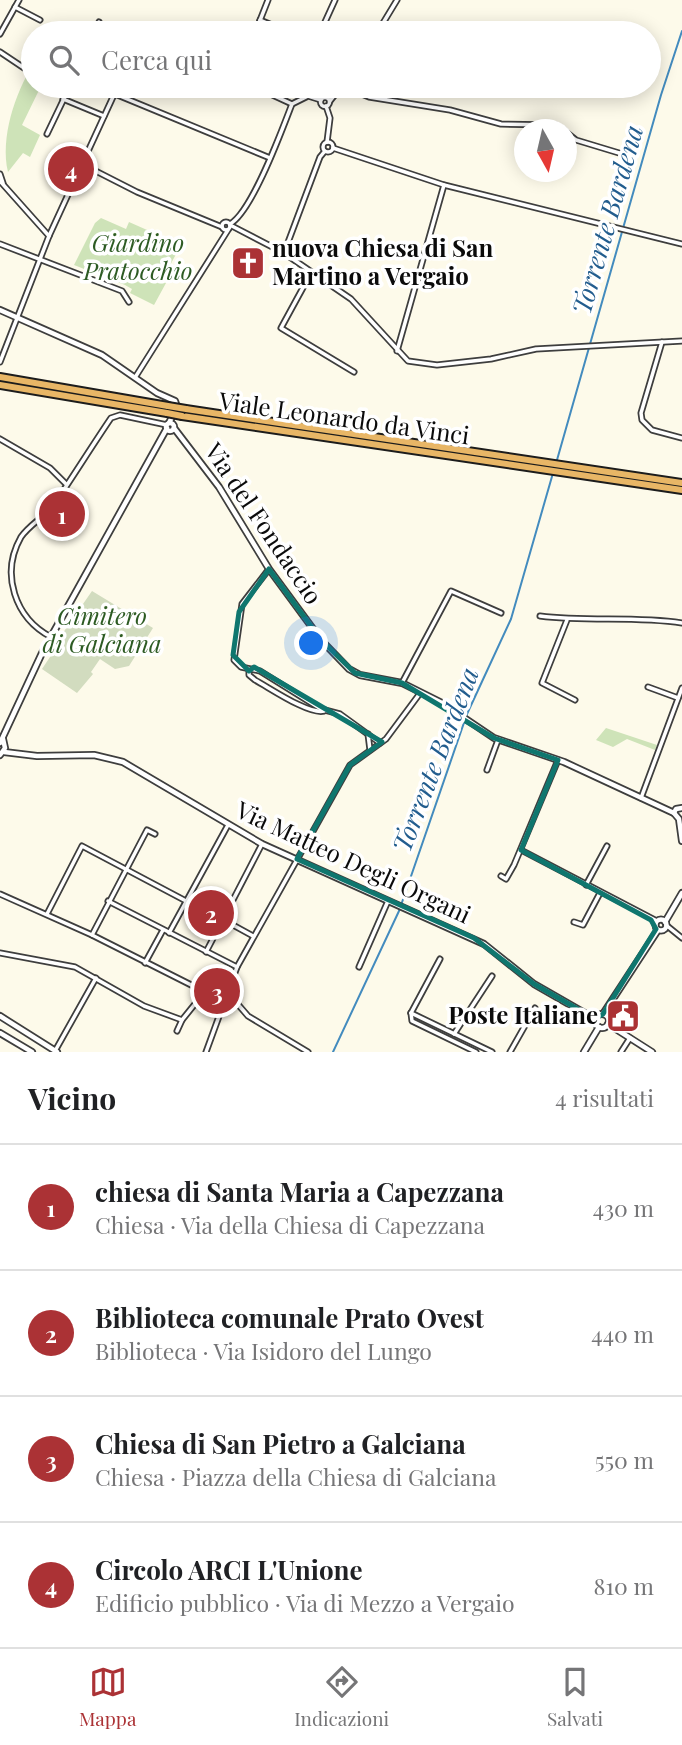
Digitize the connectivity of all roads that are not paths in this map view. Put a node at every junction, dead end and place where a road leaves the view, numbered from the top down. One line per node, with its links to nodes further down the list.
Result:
1 (19, 0): 5 (street)
2 (267, 0): 7 (street)
3 (335, 0): 8 (street)
4 (397, 0): 9 (street)
5 (15, 7): 6 (street); 10 (street)
6 (40, 20)
7 (260, 20)
8 (325, 21)
9 (384, 21)
10 (0, 33)
11 (0, 52): 12 (street)
12 (21, 66)
13 (113, 98): 27 (street)
14 (125, 98): 35 (street)
15 (279, 98): 25 (street)
16 (305, 98): 25 (street)
17 (315, 98): 23 (street)
18 (324, 98): 23 (street)
19 (327, 98): 24 (street)
20 (332, 98): 24 (street)
21 (375, 98): 28 (street)
22 (63, 99): 27 (street); 29 (street)
23 (321, 100): 26 (street)
24 (330, 101): 26 (street)
25 (292, 104): 35 (street)
26 (326, 106): 31 (street)
27 (104, 116): 36 (street)
28 (514, 123)
29 (47, 134)
30 (577, 139): 34 (street)
31 (327, 142): 32 (street); 33 (street)
32 (333, 148): 33 (street); 39 (street)
33 (325, 151): 47 (street)
34 (619, 153)
35 (270, 158): 41 (street)
36 (82, 164): 42 (street); 44 (street)
37 (0, 174): 40 (street)
38 (0, 181): 40 (street)
39 (444, 185): 46 (street); 55 (street)
40 (4, 186): 44 (street)
41 (240, 215): 42 (street); 43 (street)
42 (226, 226): 43 (street); 58 (street)
43 (240, 229): 47 (street)
44 (49, 236): 48 (street)
45 (0, 244): 48 (street)
46 (682, 244)
47 (284, 253): 49 (street)
48 (41, 259): 50 (street); 52 (street)
49 (311, 273): 55 (street); 57 (street)
50 (129, 302)
51 (0, 310): 52 (street)
52 (18, 318): 56 (street); 58 (street)
53 (682, 341): 54 (street)
54 (662, 342): 55 (street); 64 (street)
55 (397, 351)
56 (0, 362)
57 (354, 372)
58 (135, 376): 61 (street)
59 (0, 377): 61 (highway, Viale Leonardo da Vinci)
60 (0, 385): 61 (highway, Viale Leonardo da Vinci)
61 (170, 412): 62 (highway, Viale Leonardo da Vinci, bridge); 63 (street)
62 (184, 412): 66 (highway, Viale Leonardo da Vinci); 68 (highway, Viale Leonardo da Vinci)
63 (170, 427): 67 (street); 69 (street, Via del Fondaccio); 74 (street)
64 (682, 438)
65 (0, 439): 67 (street)
66 (682, 482)
67 (66, 484): 74 (street)
68 (682, 490)
69 (269, 569): 75 (street); 76 (street, Via del Fondaccio)
70 (501, 613): 76 (street)
71 (540, 616): 72 (street)
72 (567, 620): 73 (street); 81 (street)
73 (682, 623)
74 (51, 637): 87 (street)
75 (249, 671): 82 (street); 84 (street)
76 (402, 683): 79 (street, Via del Fondaccio)
77 (648, 687): 80 (street)
78 (682, 688): 80 (street)
79 (419, 694): 86 (street, Via del Fondaccio); 88 (street)
80 (678, 698): 93 (street)
81 (575, 700)
82 (317, 706): 83 (street); 84 (street)
83 (326, 710): 84 (street); 85 (street)
84 (312, 711)
85 (367, 732): 88 (street); 89 (street)
86 (498, 740): 91 (street, Via del Fondaccio); 92 (street)
87 (1, 743): 90 (street)
88 (380, 743): 89 (street)
89 (370, 750): 103 (street)
90 (2, 753): 97 (street, Via Matteo Degli Organi)
91 (558, 760): 93 (street, Via del Fondaccio); 102 (street)
92 (487, 770)
93 (641, 798): 95 (street, Via del Fondaccio)
94 (682, 808): 95 (street)
95 (674, 813): 96 (street)
96 (680, 819): 99 (street)
97 (228, 825): 100 (street, Via Matteo Degli Organi); 111 (street)
98 (155, 834): 104 (street)
99 (682, 841)
100 (262, 844): 103 (street, Via Matteo Degli Organi); 114 (street)
101 (607, 846): 106 (street)
102 (521, 850): 105 (street); 106 (street)
103 (297, 859): 112 (street, Via Matteo Degli Organi); 120 (street)
104 (126, 867): 110 (street); 111 (street); 113 (street)
105 (501, 876)
106 (586, 885): 107 (street)
107 (600, 892): 115 (street); 116 (street)
108 (682, 893): 116 (street)
109 (0, 894): 113 (street)
110 (108, 901): 117 (street); 119 (street)
111 (186, 901): 118 (street)
112 (388, 901): 127 (street); 136 (street, Via Matteo Degli Organi)
113 (47, 914): 119 (street)
114 (222, 919): 120 (street); 122 (street)
115 (574, 922)
116 (660, 925): 121 (street); 134 (street)
117 (163, 930): 118 (street); 125 (street)
118 (169, 933): 122 (street)
119 (92, 935): 125 (street)
120 (253, 936): 126 (street)
121 (682, 938)
122 (206, 952): 126 (street)
123 (0, 953): 129 (street)
124 (440, 959): 133 (street)
125 (145, 963): 130 (street)
126 (237, 967): 131 (street)
127 (359, 967)
128 (492, 976): 142 (street)
129 (96, 978): 137 (street); 144 (street)
130 (203, 994): 131 (street); 137 (street)
131 (224, 999): 146 (street); 147 (street)
132 (535, 1008): 150 (street)
133 (411, 1013): 142 (street); 148 (street)
134 (605, 1015): 136 (street); 138 (street)
135 (0, 1016): 144 (street)
136 (595, 1019): 139 (street)
137 (182, 1020): 140 (street)
138 (608, 1024): 139 (street); 143 (street)
139 (599, 1027): 151 (street)
140 (177, 1031)
141 (0, 1033): 145 (street)
142 (454, 1034): 149 (street)
143 (630, 1038): 152 (street); 153 (street)
144 (56, 1051)
145 (32, 1052)
146 (206, 1052)
147 (308, 1052)
148 (476, 1052)
149 (492, 1052)
150 (510, 1052)
151 (584, 1052)
152 (621, 1052)
153 (653, 1052)

